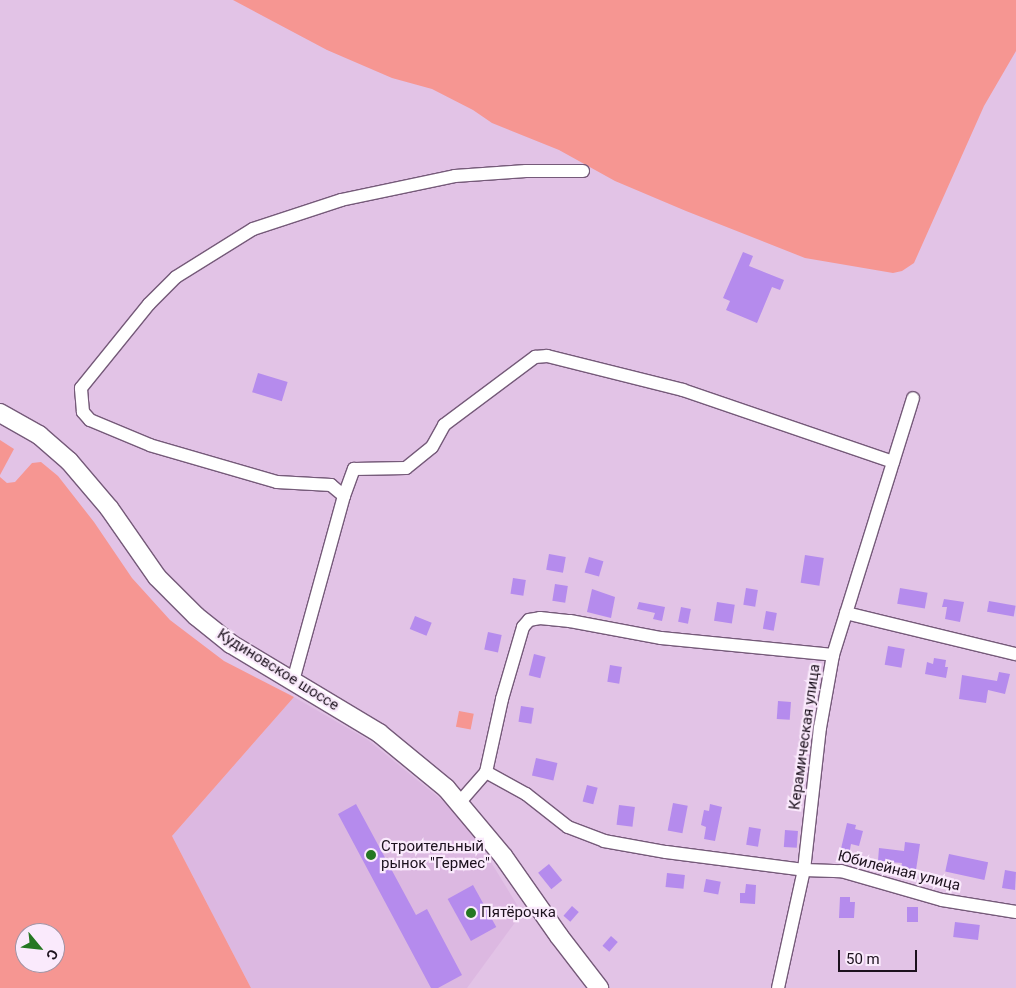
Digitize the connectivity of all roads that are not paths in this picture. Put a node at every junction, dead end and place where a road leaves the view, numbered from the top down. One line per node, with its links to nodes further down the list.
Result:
1 (583, 171): 5 (street)
2 (913, 398): 4 (street, Керамическая улица)
3 (0, 412): 9 (main road, Кудиновское шоссе)
4 (893, 462): 5 (street); 6 (street, Керамическая улица)
5 (344, 496): 9 (street)
6 (846, 613): 7 (street); 8 (street, Керамическая улица)
7 (1016, 654)
8 (833, 655): 10 (street); 12 (street, Керамическая улица)
9 (293, 681): 11 (main road, Кудиновское шоссе)
10 (486, 772): 11 (street); 12 (street, Юбилейная улица)
11 (459, 803): 14 (main road, Кудиновское шоссе)
12 (804, 870): 13 (street, Юбилейная улица); 15 (street, Керамическая улица)
13 (1016, 912)
14 (599, 988)
15 (778, 988)

